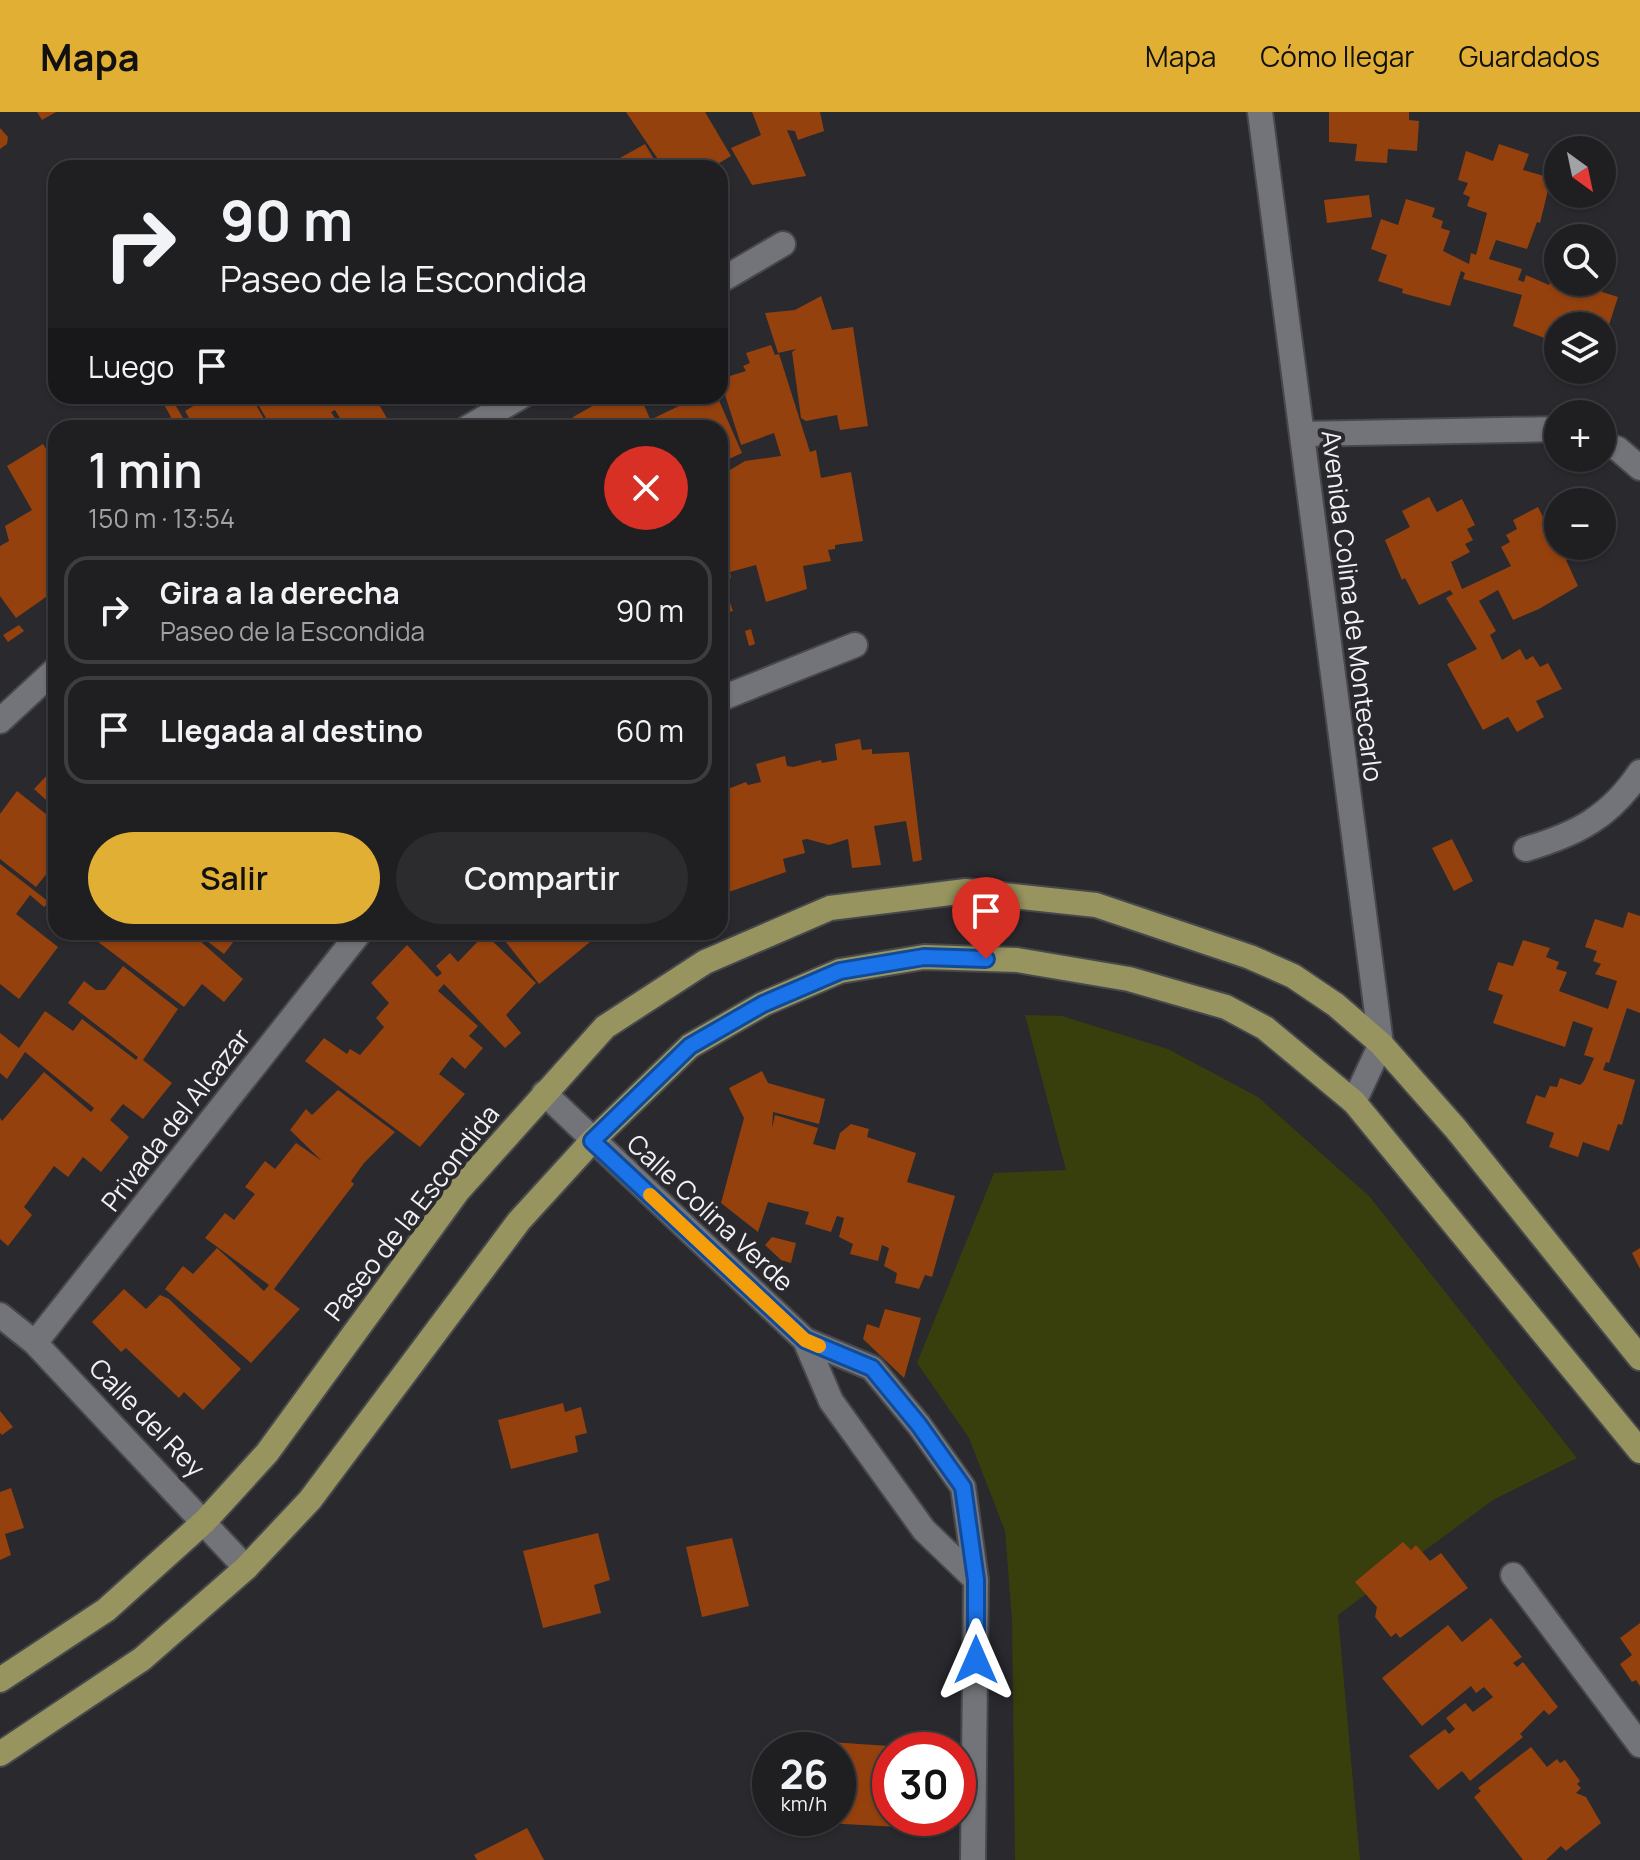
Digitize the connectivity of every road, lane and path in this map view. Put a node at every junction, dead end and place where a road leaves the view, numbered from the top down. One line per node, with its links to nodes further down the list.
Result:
1 (1260, 112): 7 (street, Avenida Colina de Montecarlo)
2 (783, 244): 3 (street)
3 (728, 276)
4 (508, 404): 5 (street)
5 (481, 420)
6 (1544, 429): 7 (street)
7 (1302, 434): 17 (street, Avenida Colina de Montecarlo)
8 (1616, 448): 9 (street)
9 (1640, 468)
10 (855, 645): 12 (street)
11 (48, 676): 13 (street)
12 (728, 696)
13 (0, 721)
14 (1640, 772): 15 (street)
15 (1526, 849)
16 (354, 940): 23 (street, Privada del Alcazar)
17 (1381, 1044): 18 (main road, Paseo de la Escondida); 19 (street); 24 (main road, Paseo de la Escondida)
18 (544, 1093): 20 (street, Calle Colina Verde); 26 (main road, Paseo de la Escondida)
19 (1354, 1102): 20 (main road); 25 (main road)
20 (592, 1141): 22 (street, Calle Colina Verde); 27 (main road)
21 (0, 1315): 23 (street, Calle del Rey)
22 (805, 1340): 29 (street, Calle Colina Verde); 29 (street, Calle Colina Verde)
23 (35, 1343): 26 (street, Calle del Rey)
24 (1640, 1358)
25 (1640, 1451)
26 (205, 1521): 27 (street, Calle del Rey); 30 (main road, Paseo de la Escondida)
27 (246, 1568): 32 (main road)
28 (1513, 1575): 31 (street)
29 (976, 1580): 33 (street, Calle Colina Verde)
30 (0, 1680)
31 (1640, 1745)
32 (0, 1754)
33 (973, 1860)

